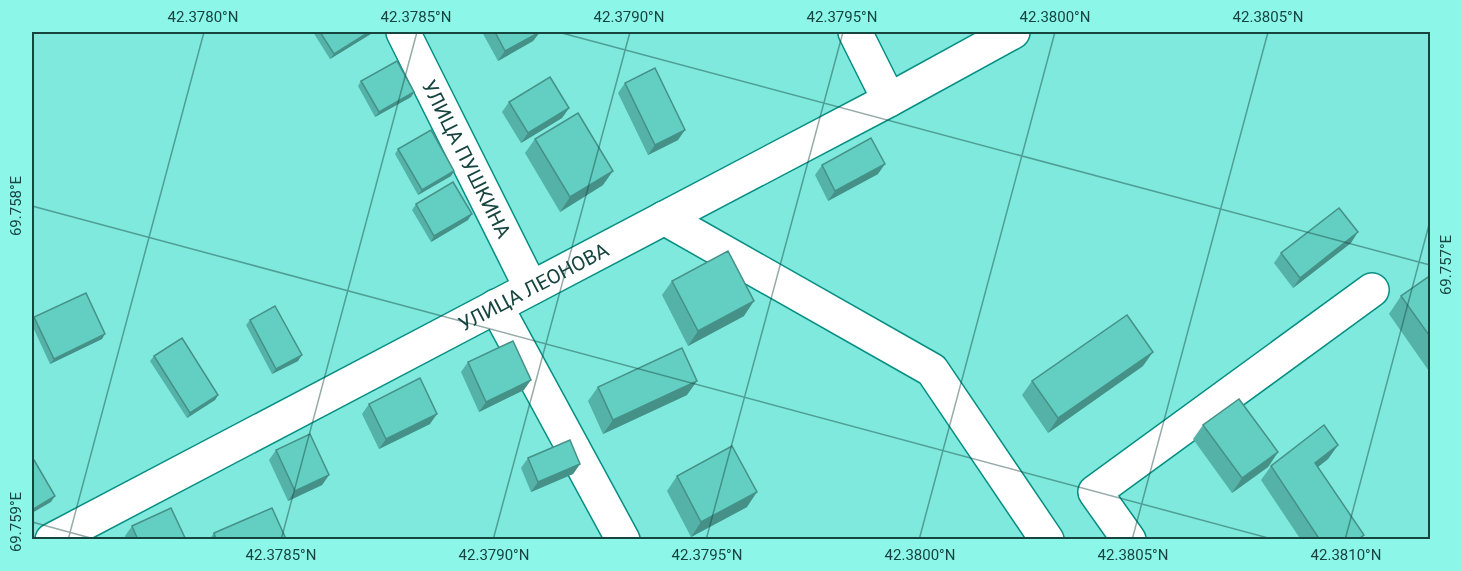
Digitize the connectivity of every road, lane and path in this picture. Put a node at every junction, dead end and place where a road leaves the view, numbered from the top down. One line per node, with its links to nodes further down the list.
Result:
1 (403, 32): 6 (street, УЛИЦА ПУШКИНА)
2 (855, 32): 4 (street)
3 (1013, 32): 4 (street, УЛИЦА ЛЕОНОВА)
4 (889, 100): 5 (street, УЛИЦА ЛЕОНОВА)
5 (664, 218): 6 (street, УЛИЦА ЛЕОНОВА); 11 (street)
6 (531, 288): 8 (street, УЛИЦА ЛЕОНОВА)
7 (1372, 290): 12 (street)
8 (496, 306): 9 (street, УЛИЦА ЛЕОНОВА); 10 (street)
9 (54, 539)
10 (623, 540)
11 (1047, 540)
12 (1129, 540)

